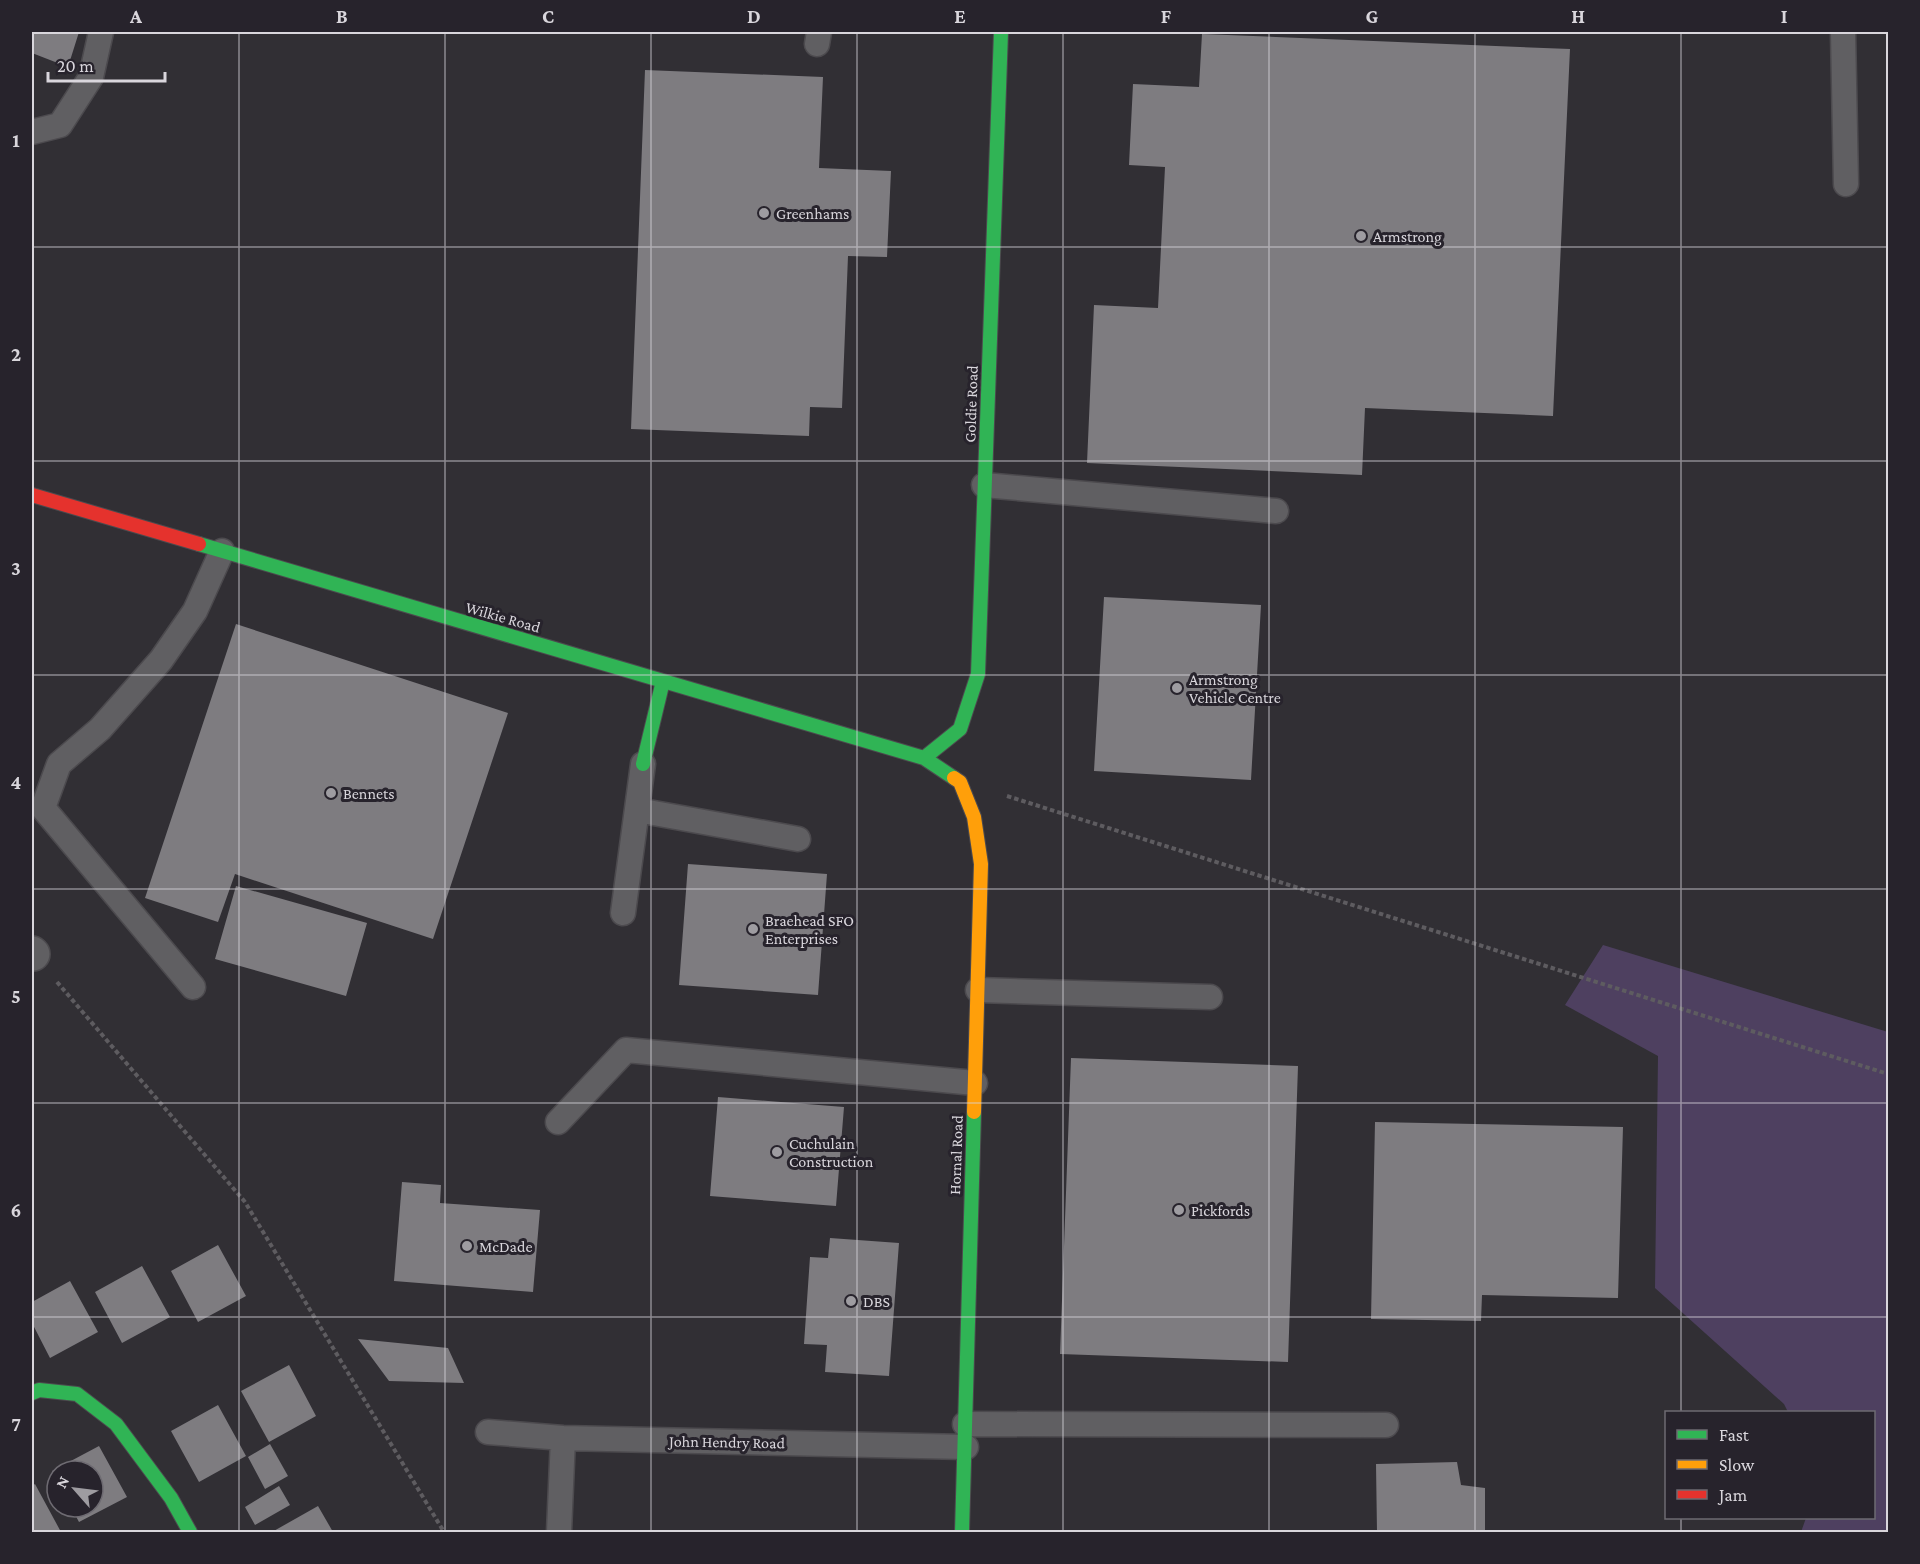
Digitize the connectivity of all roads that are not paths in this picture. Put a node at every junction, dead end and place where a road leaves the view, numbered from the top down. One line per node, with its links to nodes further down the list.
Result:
1 (101, 32): 4 (lane)
2 (1002, 32): 6 (street, Goldie Road)
3 (1843, 32): 5 (lane)
4 (32, 132)
5 (1846, 184)
6 (984, 485): 8 (lane); 11 (street, Goldie Road)
7 (32, 495): 9 (street, Wilkie Road)
8 (1276, 511)
9 (222, 551): 10 (street, Wilkie Road); 17 (lane)
10 (663, 681): 11 (street, Wilkie Road); 12 (street)
11 (924, 758): 13 (street, Wilkie Road)
12 (643, 764): 14 (lane)
13 (960, 782): 18 (street, Hornal Road)
14 (637, 810): 15 (lane); 16 (lane)
15 (798, 839)
16 (623, 913)
17 (193, 987)
18 (978, 990): 19 (lane); 20 (street, Hornal Road)
19 (1210, 997)
20 (975, 1083): 21 (lane); 25 (street, Hornal Road)
21 (558, 1122)
22 (32, 1393): 27 (street)
23 (1386, 1425): 25 (lane, John Hendry Road)
24 (488, 1432): 26 (lane, John Hendry Road)
25 (965, 1436): 26 (lane, John Hendry Road); 29 (street, Hornal Road)
26 (563, 1438): 28 (lane)
27 (190, 1533)
28 (560, 1533)
29 (962, 1533)

